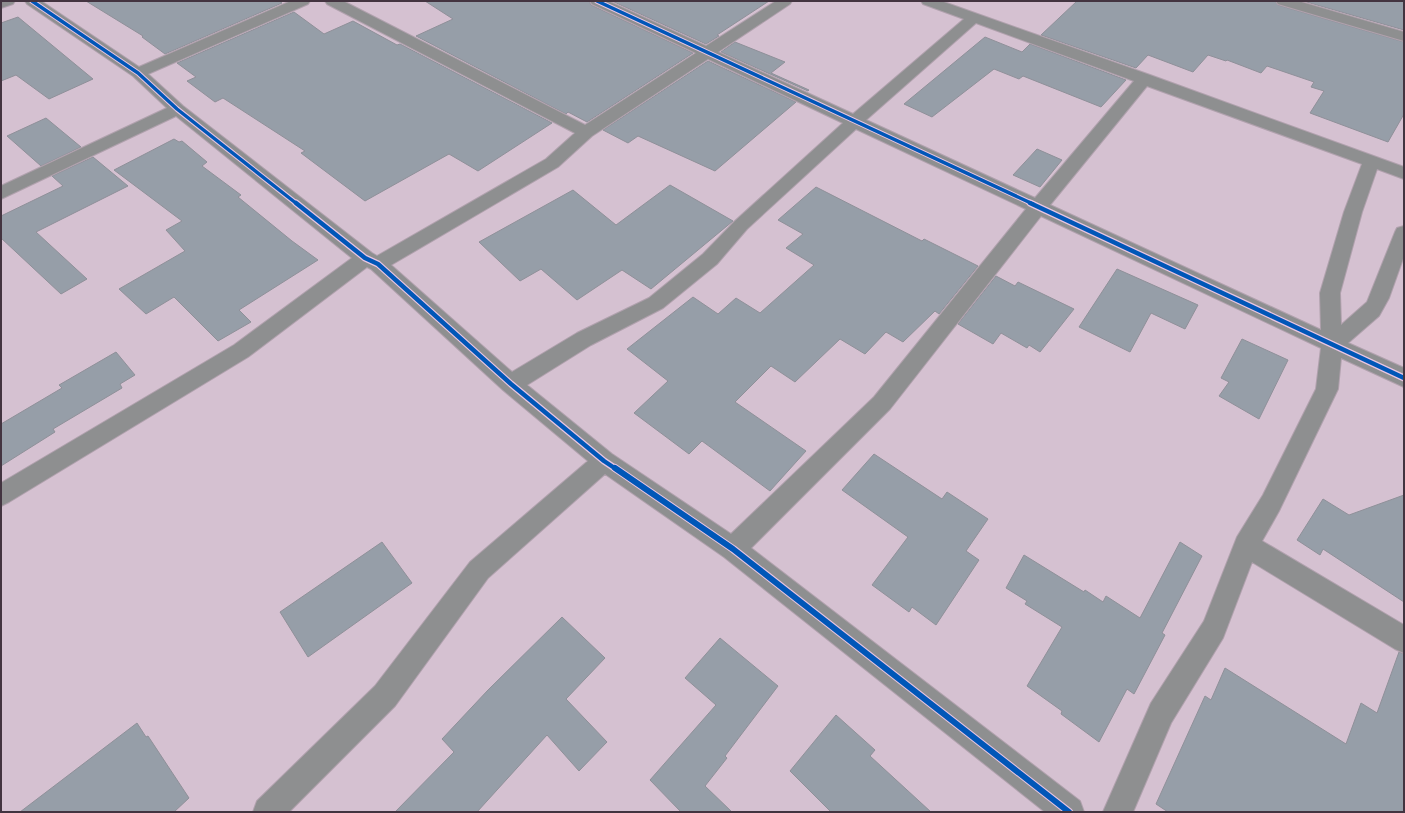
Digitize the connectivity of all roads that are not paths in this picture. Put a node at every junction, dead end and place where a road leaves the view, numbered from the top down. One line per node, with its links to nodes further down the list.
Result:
1 (8, 1): 9 (street)
2 (32, 1): 13 (street)
3 (303, 1): 13 (street)
4 (332, 1): 17 (street)
5 (597, 1): 12 (street)
6 (785, 1): 12 (street)
7 (1283, 1): 11 (street)
8 (938, 2): 10 (street)
9 (1, 4)
10 (976, 17): 14 (street); 16 (street)
11 (1404, 37)
12 (707, 53): 16 (street); 17 (street)
13 (138, 73): 15 (street)
14 (1145, 78): 18 (street); 21 (street)
15 (177, 109): 20 (street); 23 (street)
16 (855, 121): 21 (street); 26 (street)
17 (586, 132): 23 (street)
18 (1372, 162): 19 (street); 24 (street)
19 (1404, 173)
20 (1, 193)
21 (1038, 207): 24 (street); 30 (street)
22 (1404, 232): 24 (street)
23 (371, 261): 26 (street); 28 (street)
24 (1332, 344): 25 (street); 29 (street)
25 (1404, 378)
26 (511, 384): 27 (street)
27 (604, 461): 30 (street); 32 (street)
28 (1, 496)
29 (1246, 545): 31 (street); 34 (street)
30 (733, 549): 33 (street)
31 (1404, 640)
32 (268, 812)
33 (1069, 812)
34 (1118, 812)

